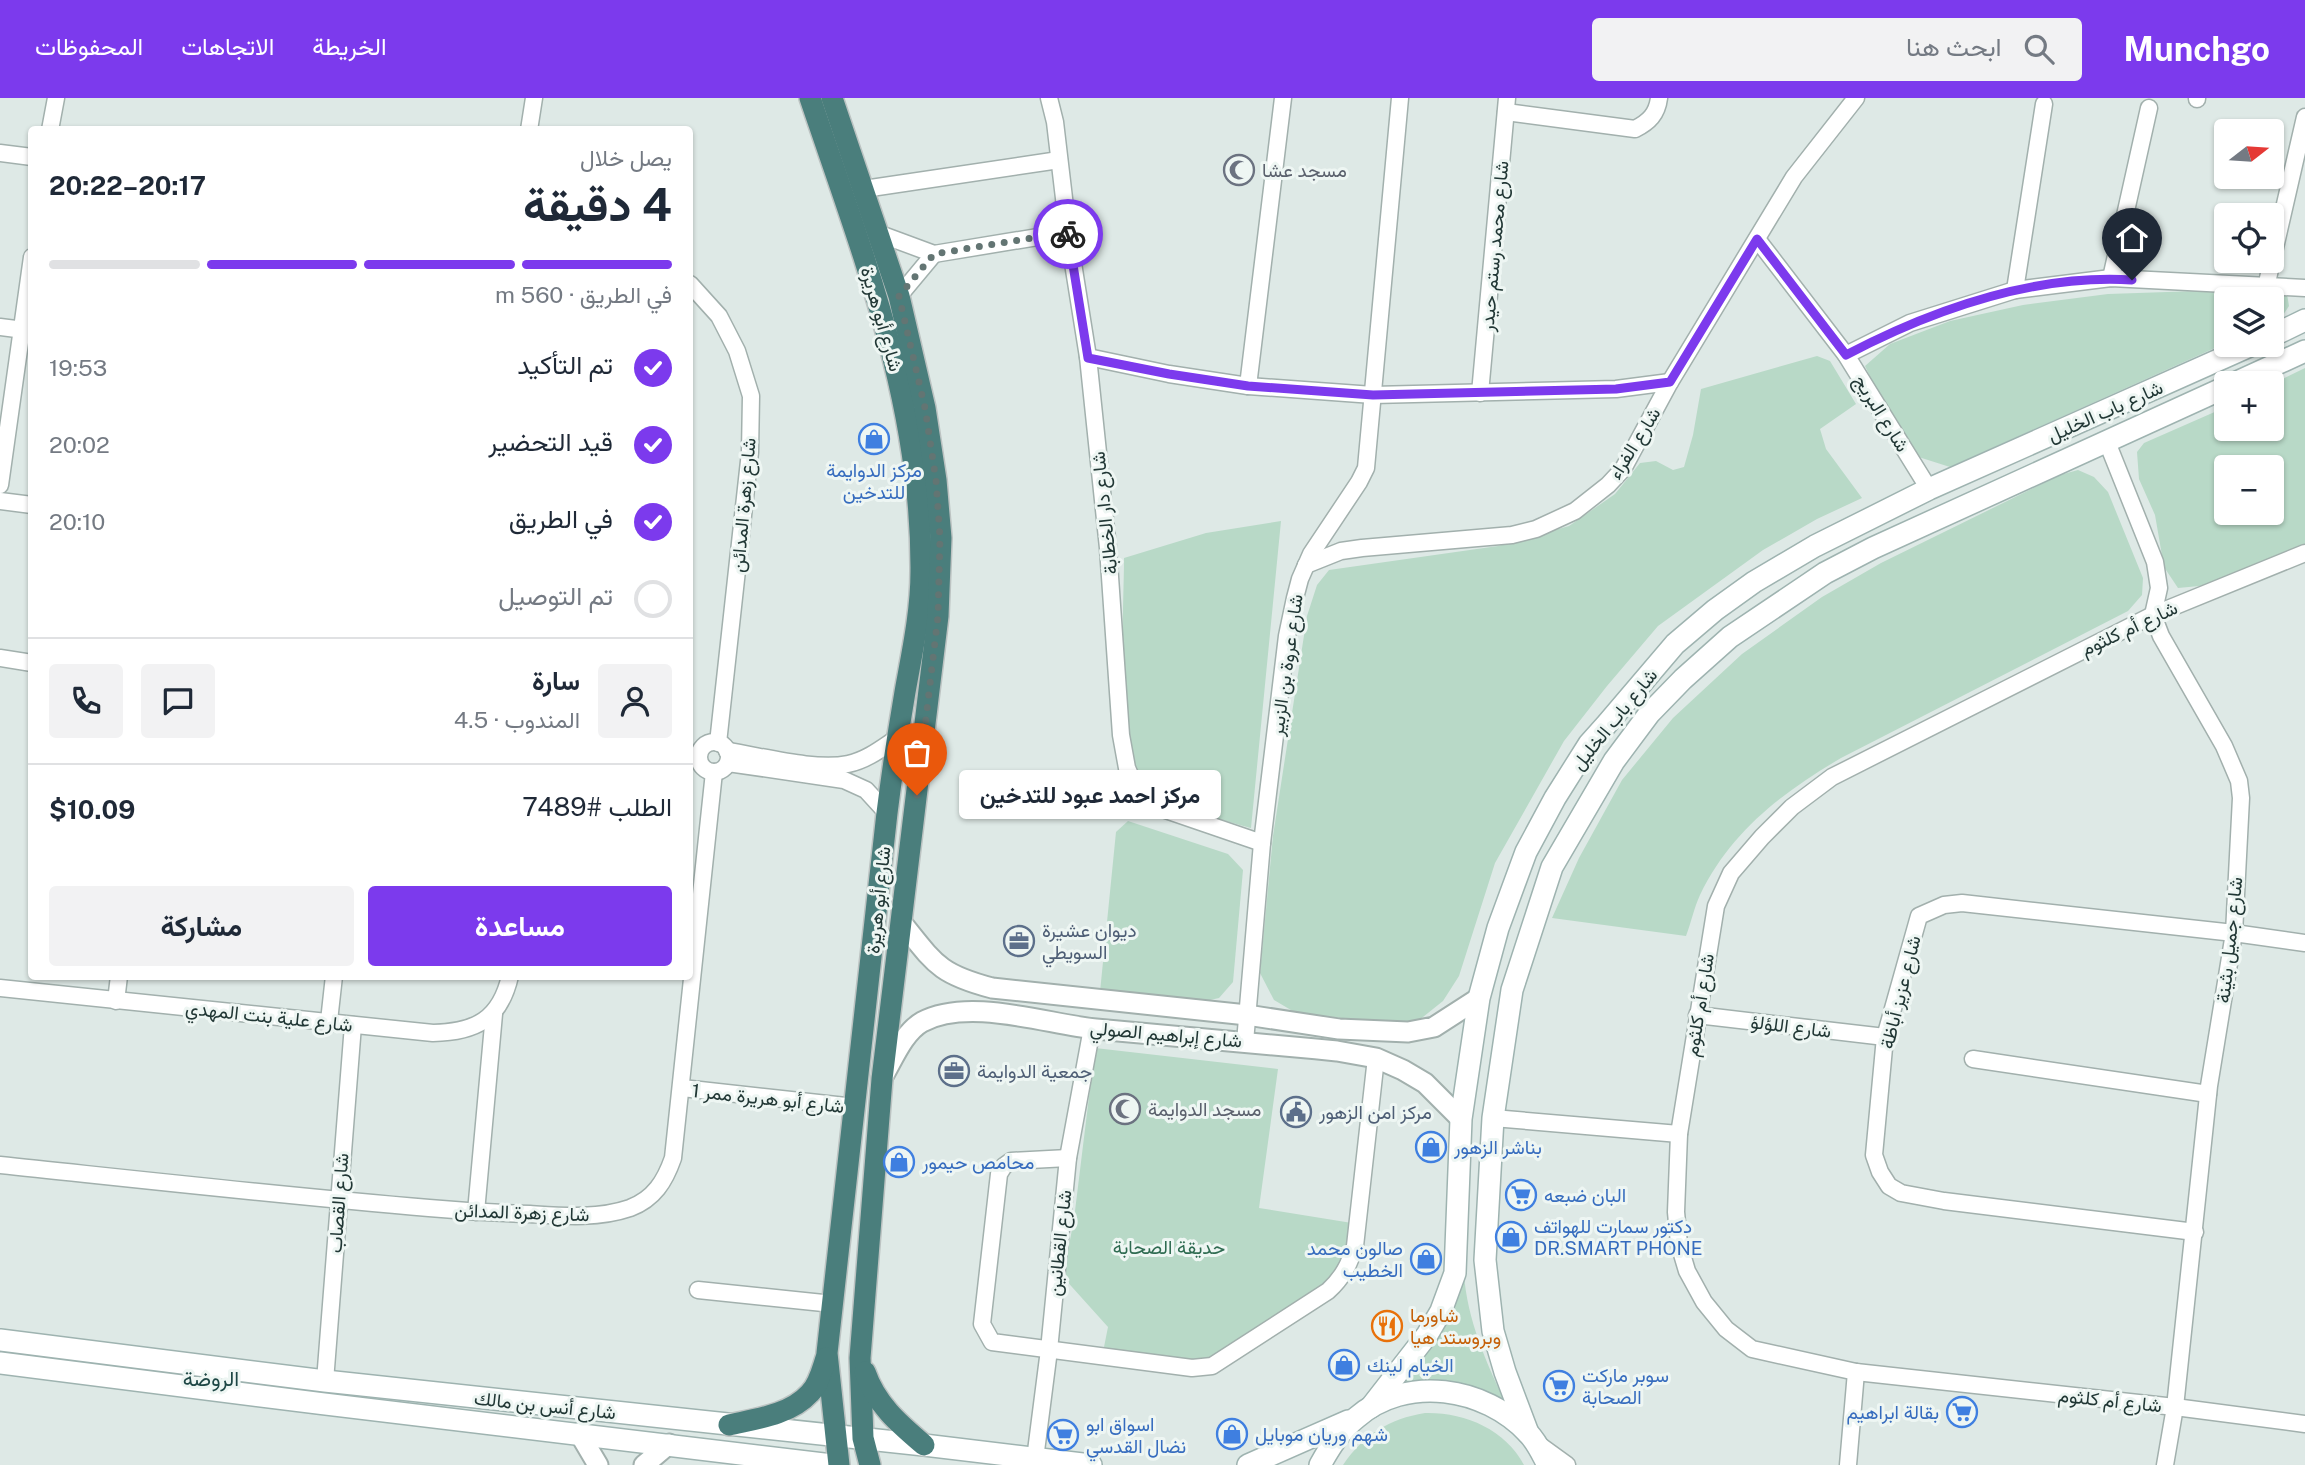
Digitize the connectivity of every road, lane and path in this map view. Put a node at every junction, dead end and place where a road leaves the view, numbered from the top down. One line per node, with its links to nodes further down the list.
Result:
1 (56, 98): 14 (street)
2 (534, 98): 15 (street)
3 (810, 98): 56 (highway, شارع أبو هريرة)
4 (832, 98): 19 (highway, شارع أبو هريرة)
5 (1049, 98): 18 (street, شارع دار الخطابة)
6 (1283, 98): 41 (street)
7 (1400, 98): 44 (street, شارع عروة بن الزبير)
8 (1659, 98): 11 (street)
9 (1856, 98): 22 (street, شارع الفراء)
10 (2043, 104): 29 (street)
11 (1507, 105): 42 (street, شارع محمد رستم حيدر)
12 (2149, 108): 24 (street)
13 (2305, 117): 26 (street)
14 (51, 126)
15 (530, 126)
16 (0, 153): 17 (street)
17 (28, 157)
18 (1059, 160): 19 (street); 20 (street, شارع دار الخطابة)
19 (864, 189): 21 (highway, شارع أبو هريرة)
20 (1068, 232): 23 (street); 38 (street, شارع دار الخطابة)
21 (880, 234): 23 (street); 30 (highway, شارع أبو هريرة)
22 (1757, 239): 36 (street, شارع البريج); 40 (street, شارع الفراء)
23 (934, 254): 30 (street)
24 (2111, 278): 26 (street); 29 (street)
25 (693, 287): 57 (street, شارع زهرة المدائن)
26 (2266, 287)
27 (2284, 287): 28 (street)
28 (2305, 288)
29 (2015, 290): 36 (street)
30 (899, 296): 60 (highway, شارع أبو هريرة)
31 (2305, 320): 34 (main road)
32 (0, 327): 33 (street)
33 (27, 330): 46 (street)
34 (2284, 330)
35 (2305, 351): 39 (main road)
36 (1846, 355): 48 (street, شارع البريج)
37 (2225, 357): 48 (main road, شارع باب الخليل)
38 (1088, 358): 41 (street); 59 (street, شارع دار الخطابة)
39 (2261, 371)
40 (1670, 382): 42 (street); 52 (street, شارع الفراء)
41 (1248, 386): 44 (street)
42 (1480, 393): 44 (street)
43 (2214, 393): 45 (main road, شارع باب الخليل)
44 (1373, 395): 52 (street, شارع عروة بن الزبير)
45 (2107, 442): 53 (street); 85 (main road, شارع باب الخليل)
46 (1, 468): 47 (street)
47 (0, 485)
48 (1929, 489): 69 (main road, شارع باب الخليل)
49 (0, 501): 50 (street)
50 (28, 504)
51 (2305, 553): 53 (street, شارع أم كلثوم)
52 (1306, 565): 59 (street, شارع عروة بن الزبير)
53 (2153, 615): 61 (street, شارع جميل بثينة); 73 (street, شارع أم كلثوم)
54 (0, 658): 55 (street)
55 (28, 662)
56 (897, 738): 57 (street); 58 (highway, شارع أبو هريرة)
57 (708, 753): 58 (street); 63 (street, شارع زهرة المدائن)
58 (887, 813): 84 (highway, شارع أبو هريرة)
59 (1262, 843): 72 (street, شارع عروة بن الزبير)
60 (902, 923): 72 (street, شارع إبراهيم الصولي); 81 (highway, شارع أبو هريرة)
61 (2234, 933): 62 (street, شارع عزيز أباظة); 77 (street, شارع عزيز أباظة); 83 (street, شارع جميل بثينة)
62 (2305, 943)
63 (693, 976)
64 (119, 980): 70 (street)
65 (334, 980): 74 (street)
66 (509, 980): 71 (street)
67 (693, 980): 82 (street, شارع زهرة المدائن)
68 (0, 988): 70 (street, شارع علية بنت المهدي)
69 (1479, 998): 72 (street, شارع إبراهيم الصولي); 86 (main road, شارع باب الخليل)
70 (116, 1001): 74 (street, شارع علية بنت المهدي)
71 (494, 1014): 75 (street, شارع علية بنت المهدي); 91 (street)
72 (1247, 1015): 78 (street, شارع عروة بن الزبير)
73 (1697, 1015): 77 (street, شارع اللؤلؤ); 87 (street, شارع أم كلثوم)
74 (329, 1021): 75 (street, شارع علية بنت المهدي)
75 (354, 1025): 90 (street, شارع القصاب)
76 (1092, 1028): 78 (street, شارع إبراهيم الصولي); 81 (street, شارع إبراهيم الصولي); 88 (street, شارع القطانين)
77 (1885, 1037): 92 (street, شارع عزيز أباظة)
78 (1245, 1042): 79 (street, شارع إبراهيم الصولي)
79 (1376, 1058): 86 (street, شارع إبراهيم الصولي); 96 (street)
80 (1973, 1059): 83 (street)
81 (881, 1079): 98 (highway, شارع أبو هريرة)
82 (682, 1088): 84 (street, شارع أبو هريرة ممر 1); 91 (street, شارع زهرة المدائن)
83 (2208, 1094): 92 (street, شارع جميل بثينة)
84 (855, 1107): 94 (highway, شارع أبو هريرة)
85 (1493, 1118): 87 (street); 109 (main road, شارع باب الخليل)
86 (1461, 1119): 103 (main road, شارع باب الخليل)
87 (1679, 1134): 100 (street, شارع أم كلثوم)
88 (1068, 1158): 96 (street, شارع القطانين); 96 (street)
89 (0, 1165): 90 (street, شارع زهرة المدائن)
90 (338, 1200): 91 (street, شارع زهرة المدائن); 101 (street, شارع القصاب)
91 (476, 1212)
92 (2195, 1232): 102 (street, شارع جميل بثينة)
93 (698, 1290): 94 (street)
94 (833, 1304): 97 (highway, شارع أبو هريرة)
95 (0, 1340): 101 (main road, شارع أنس بن مالك)
96 (1049, 1350): 112 (street, شارع القطانين)
97 (827, 1353): 105 (highway); 107 (highway, شارع أبو هريرة)
98 (860, 1358): 108 (highway, شارع أبو هريرة); 111 (highway)
99 (0, 1363): 106 (main road, شارع أنس بن مالك)
100 (1856, 1372): 102 (street, شارع أم كلثوم); 123 (street)
101 (325, 1381): 105 (main road, شارع أنس بن مالك)
102 (2175, 1407): 104 (street, شارع أم كلثوم); 124 (street, شارع جميل بثينة)
103 (1363, 1412): 109 (main road); 119 (main road); 120 (main road, شارع باب الخليل)
104 (2305, 1424)
105 (729, 1425): 107 (main road, شارع أنس بن مالك)
106 (579, 1433): 110 (main road, شارع أنس بن مالك); 113 (street)
107 (835, 1436): 108 (main road, شارع أنس بن مالك); 116 (highway, شارع أبو هريرة)
108 (863, 1438): 111 (main road, شارع أنس بن مالك); 117 (highway, شارع أبو هريرة)
109 (1532, 1438): 121 (main road); 122 (street)
110 (669, 1444): 114 (street); 115 (main road, شارع أنس بن مالك)
111 (924, 1445): 112 (main road, شارع أنس بن مالك)
112 (1035, 1459): 118 (main road, شارع أنس بن مالك)
113 (598, 1465)
114 (644, 1465)
115 (832, 1465)
116 (839, 1465)
117 (870, 1465)
118 (1091, 1465)
119 (1248, 1465)
120 (1320, 1465)
121 (1548, 1465)
122 (1567, 1465)
123 (1848, 1465)
124 (2165, 1465)

